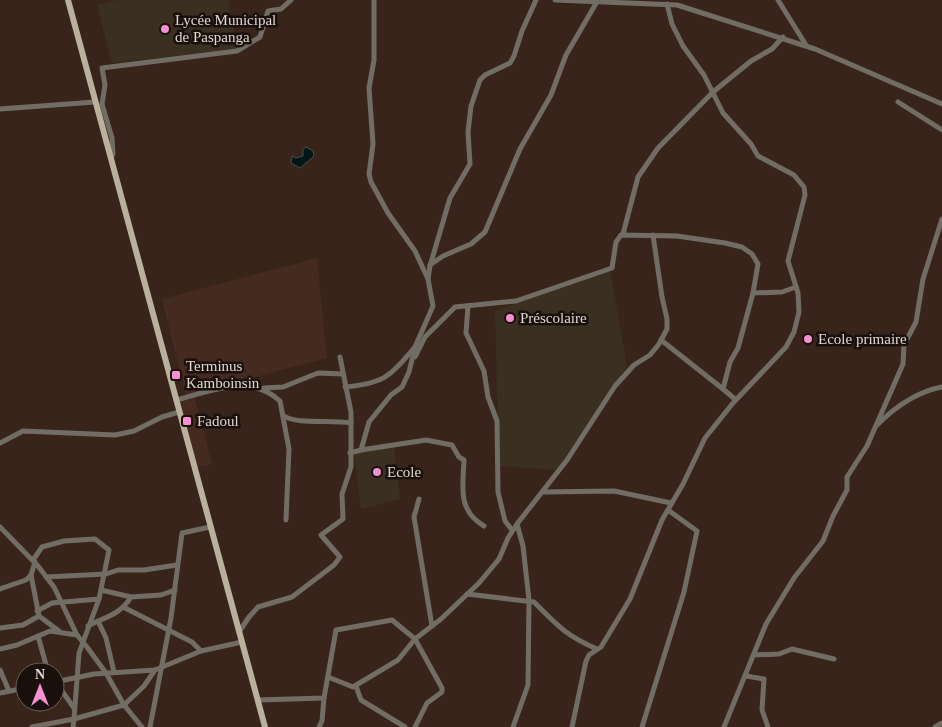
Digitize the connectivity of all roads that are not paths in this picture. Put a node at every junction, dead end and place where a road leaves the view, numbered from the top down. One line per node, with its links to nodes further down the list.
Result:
1 (68, 0): 12 (main road)
2 (291, 0): 17 (street)
3 (374, 0): 22 (street)
4 (536, 0): 21 (street)
5 (555, 0): 6 (street)
6 (598, 0): 8 (street); 21 (street)
7 (778, 0): 10 (street)
8 (666, 4): 9 (street); 11 (street)
9 (783, 37): 10 (street); 11 (street)
10 (806, 46): 14 (street)
11 (713, 92): 19 (street); 23 (street)
12 (96, 102): 15 (street); 17 (main road)
13 (898, 102): 16 (street)
14 (942, 104)
15 (0, 109)
16 (942, 130)
17 (111, 158): 35 (main road)
18 (942, 219): 40 (street)
19 (623, 234): 20 (street); 25 (street)
20 (653, 235): 24 (street); 26 (street)
21 (430, 266): 22 (street)
22 (428, 279): 27 (street)
23 (796, 287): 24 (street); 36 (street)
24 (753, 293): 34 (street)
25 (468, 306): 29 (street); 53 (street)
26 (661, 340): 34 (street); 44 (street)
27 (415, 347): 29 (street); 31 (street)
28 (340, 357): 30 (street)
29 (412, 362): 42 (street)
30 (343, 374): 31 (street); 33 (street)
31 (345, 386): 39 (street)
32 (942, 387): 40 (street)
33 (259, 388): 35 (street); 38 (street)
34 (723, 389): 36 (street)
35 (176, 400): 37 (main road)
36 (736, 400): 46 (street)
37 (179, 412): 41 (street); 52 (main road)
38 (284, 416): 39 (street); 48 (street)
39 (351, 423): 43 (street)
40 (875, 428): 84 (street)
41 (0, 443)
42 (361, 450): 43 (street); 50 (street)
43 (350, 453): 75 (street)
44 (544, 492): 46 (street); 49 (street)
45 (419, 498): 71 (street)
46 (671, 503): 47 (street)
47 (668, 510): 82 (street); 116 (street)
48 (286, 520)
49 (517, 524): 53 (street); 65 (street)
50 (484, 526)
51 (0, 527): 54 (street)
52 (210, 528): 55 (street); 75 (main road)
53 (512, 530): 62 (street)
54 (34, 561): 56 (street); 57 (street); 58 (street)
55 (177, 565): 56 (street); 61 (street)
56 (106, 574): 58 (street); 60 (street)
57 (31, 575): 59 (street); 68 (street)
58 (46, 577): 66 (street)
59 (0, 589)
60 (101, 590): 63 (street); 64 (street)
61 (175, 590): 63 (street); 74 (street)
62 (468, 594): 65 (street); 71 (street)
63 (130, 597): 67 (street)
64 (99, 599): 66 (street); 70 (street)
65 (529, 600): 82 (street); 114 (street)
66 (62, 602): 68 (street); 77 (street)
67 (125, 608): 69 (street); 74 (street)
68 (38, 614): 72 (street); 73 (street)
69 (98, 621): 70 (street); 89 (street)
70 (88, 626): 79 (street)
71 (432, 626): 78 (street)
72 (0, 628)
73 (59, 631): 76 (street); 77 (street)
74 (168, 632): 83 (street); 87 (street)
75 (239, 632): 80 (main road)
76 (38, 636): 81 (street); 86 (street)
77 (77, 636): 79 (street)
78 (414, 639): 92 (street); 95 (street); 113 (street)
79 (83, 642): 90 (street); 93 (street)
80 (242, 642): 83 (street); 101 (main road)
81 (0, 649)
82 (597, 649): 115 (street)
83 (201, 651): 87 (street)
84 (754, 655): 85 (street); 91 (street)
85 (834, 659)
86 (45, 662)
87 (158, 669): 89 (street); 102 (street); 109 (street)
88 (0, 670): 97 (street)
89 (114, 672): 90 (street)
90 (106, 673): 93 (street); 102 (street)
91 (746, 676): 117 (street); 118 (street)
92 (328, 677): 95 (street); 100 (street)
93 (76, 679): 94 (street); 103 (street)
94 (65, 681)
95 (356, 686): 112 (street)
96 (15, 690): 97 (street)
97 (9, 691): 98 (street)
98 (0, 693)
99 (65, 696): 103 (street)
100 (324, 698): 101 (street); 111 (street)
101 (258, 700): 110 (main road)
102 (124, 705): 104 (street); 108 (street)
103 (75, 709): 104 (street)
104 (74, 719): 106 (street); 107 (street)
105 (942, 723): 119 (street)
106 (32, 727)
107 (73, 727)
108 (142, 727)
109 (150, 727)
110 (265, 727)
111 (319, 727)
112 (405, 727)
113 (415, 727)
114 (513, 727)
115 (572, 727)
116 (642, 727)
117 (724, 727)
118 (768, 727)
119 (935, 727)

